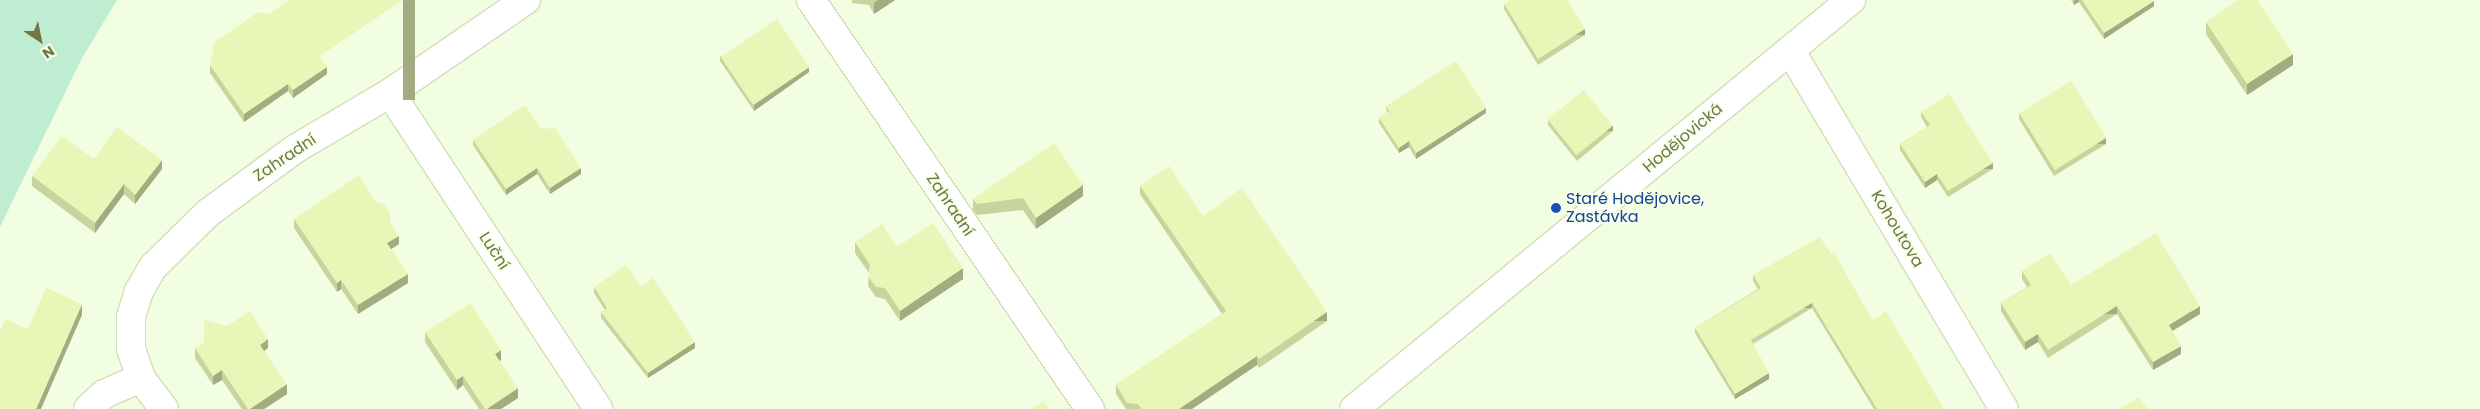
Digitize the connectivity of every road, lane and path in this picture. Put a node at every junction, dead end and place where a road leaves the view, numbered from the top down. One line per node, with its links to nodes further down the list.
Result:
1 (526, 0): 5 (street, Zahradní)
2 (811, 0): 10 (street, Zahradní)
3 (1851, 0): 4 (street, Hodějovická)
4 (1790, 50): 11 (street, Hodějovická); 12 (street, Kohoutova)
5 (390, 93): 6 (street, Zahradní); 9 (street, Luční)
6 (141, 378): 7 (street); 8 (street, Zahradní)
7 (88, 409)
8 (164, 409)
9 (598, 409)
10 (1090, 409)
11 (1354, 409)
12 (2004, 409)

